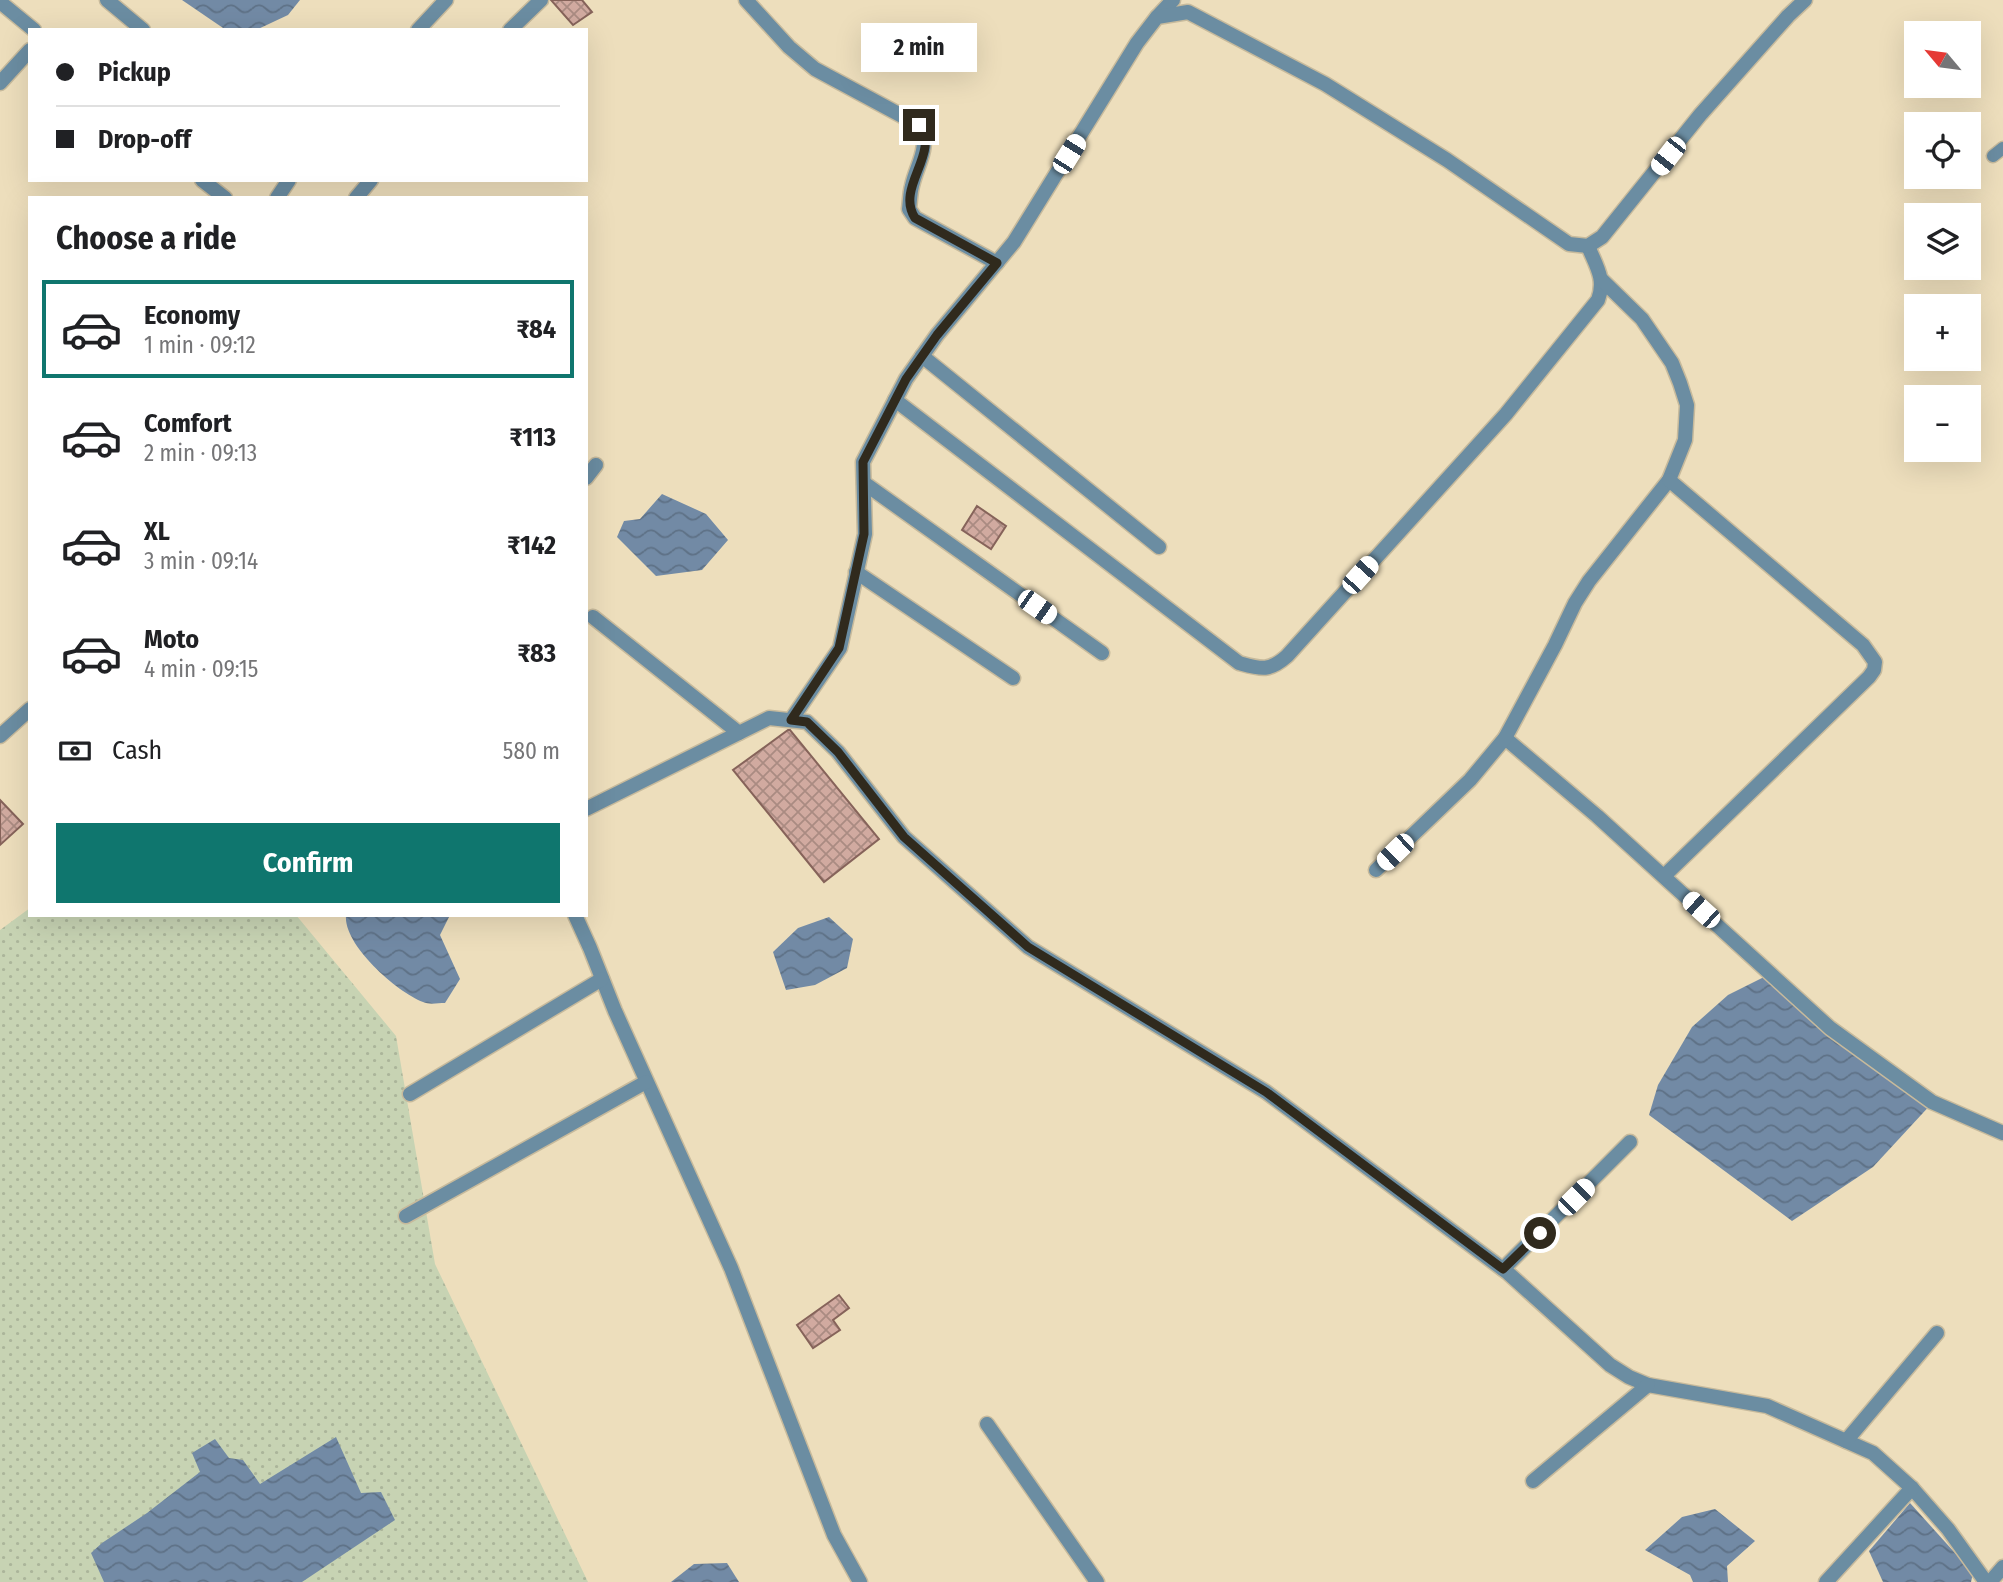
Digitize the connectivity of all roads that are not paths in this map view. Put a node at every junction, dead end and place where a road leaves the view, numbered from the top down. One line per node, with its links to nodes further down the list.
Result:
1 (107, 0): 10 (street)
2 (446, 0): 11 (street)
3 (541, 0): 12 (street)
4 (746, 0): 20 (street)
5 (1173, 0): 8 (street)
6 (1805, 0): 19 (street)
7 (0, 2): 9 (street)
8 (1157, 17): 19 (street); 20 (street)
9 (32, 28)
10 (141, 28)
11 (420, 28)
12 (512, 28)
13 (28, 52): 14 (street)
14 (0, 83)
15 (205, 182): 17 (street)
16 (369, 182): 18 (street)
17 (222, 196)
18 (358, 196)
19 (1588, 246): 21 (street)
20 (997, 263): 22 (street)
21 (1602, 280): 23 (street); 26 (street)
22 (922, 356): 23 (street); 28 (street)
23 (895, 400): 27 (street)
24 (596, 466): 25 (street)
25 (588, 476)
26 (1669, 480): 37 (street); 40 (street)
27 (864, 483): 29 (street); 31 (street)
28 (1159, 547)
29 (856, 572): 32 (street); 34 (street)
30 (593, 617): 35 (street)
31 (1102, 653)
32 (1013, 678)
33 (28, 711): 36 (street)
34 (791, 720): 35 (street); 48 (street)
35 (739, 733): 38 (street)
36 (0, 736)
37 (1505, 738): 39 (street); 40 (street)
38 (588, 808)
39 (1376, 870)
40 (1664, 877): 45 (street)
41 (576, 917): 42 (street)
42 (602, 979): 43 (street); 44 (street)
43 (646, 1082): 47 (street); 56 (street)
44 (410, 1094)
45 (2003, 1133)
46 (1630, 1142): 48 (street)
47 (406, 1216)
48 (1503, 1269): 50 (street)
49 (1937, 1333): 52 (street)
50 (1648, 1385): 52 (street); 53 (street)
51 (987, 1424): 57 (street)
52 (1846, 1441): 54 (street)
53 (1534, 1481)
54 (1912, 1489): 58 (street); 59 (street)
55 (2003, 1567): 59 (street)
56 (860, 1582)
57 (1097, 1582)
58 (1826, 1582)
59 (1988, 1582)

